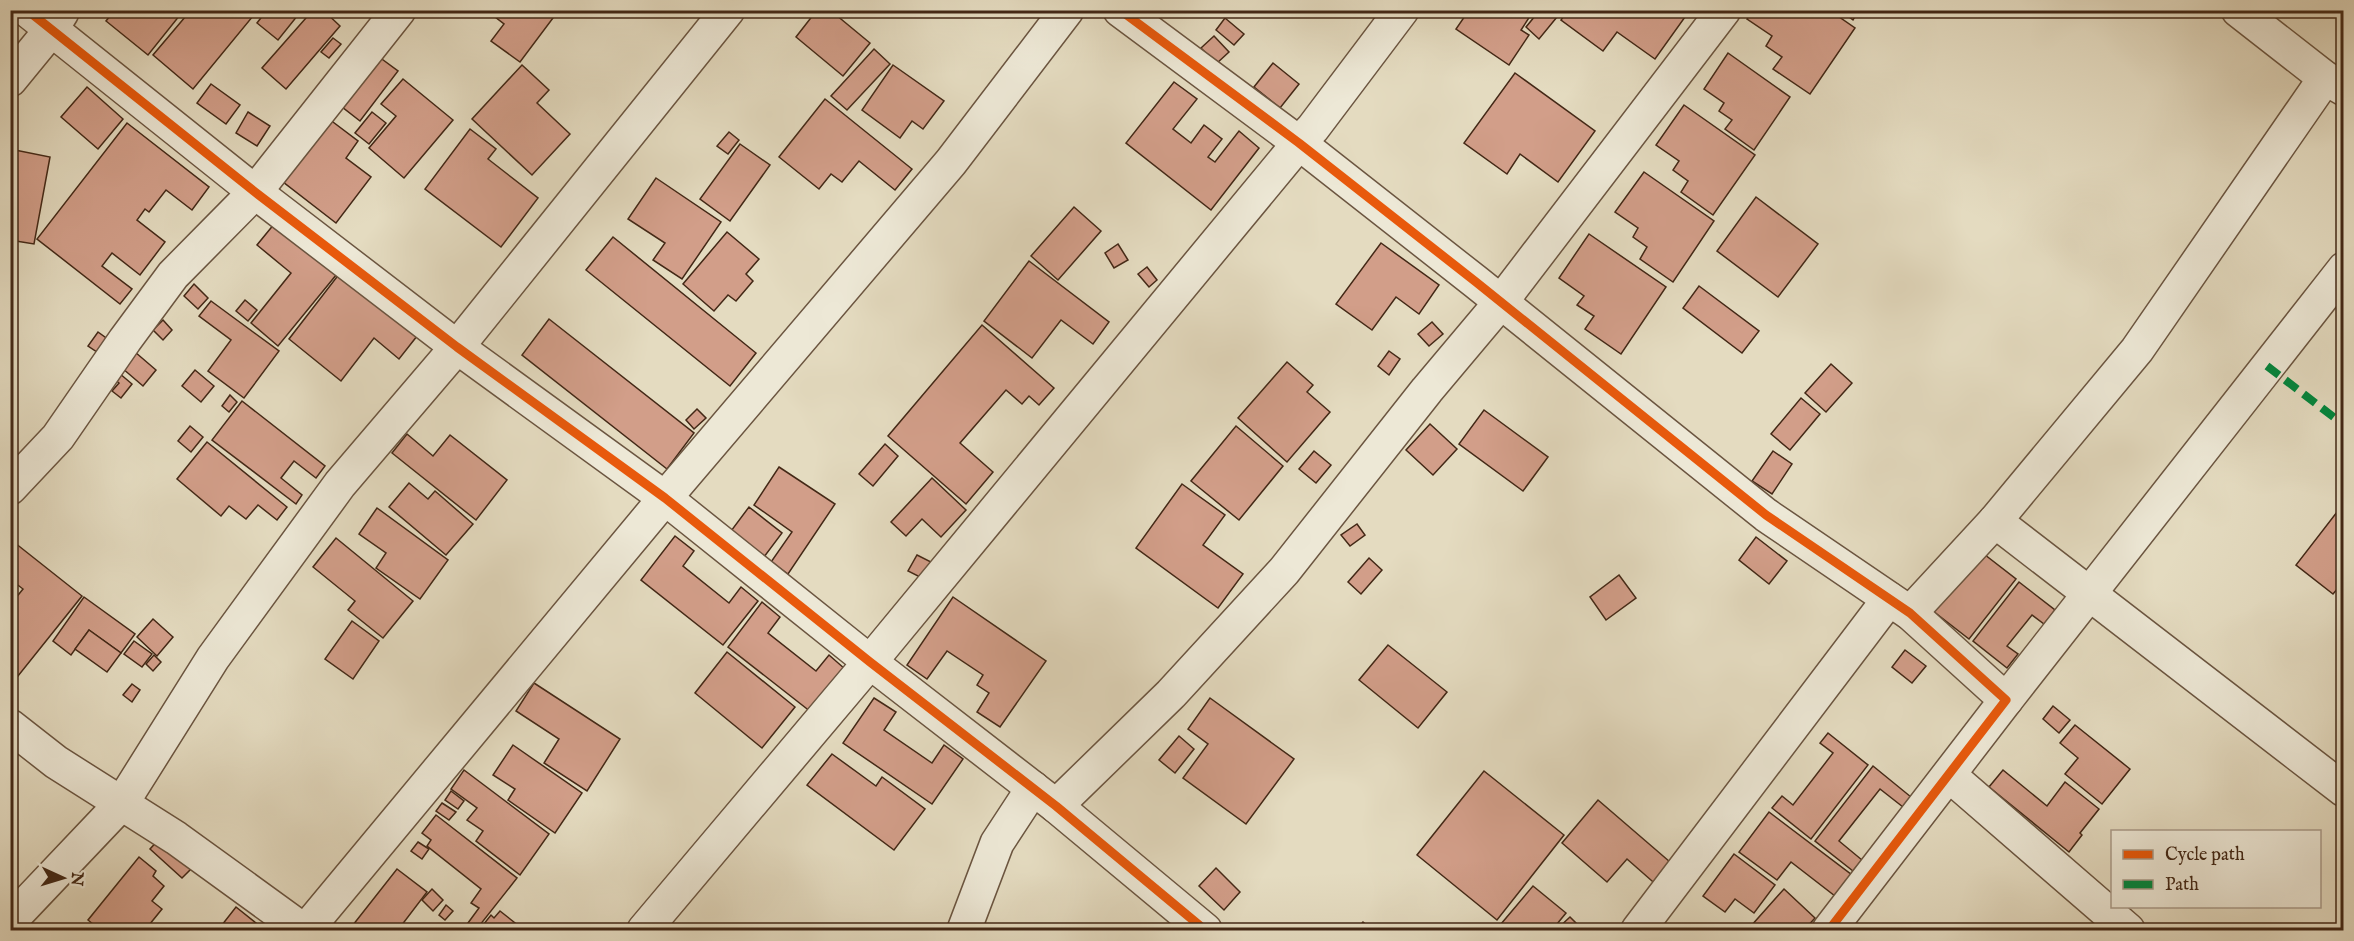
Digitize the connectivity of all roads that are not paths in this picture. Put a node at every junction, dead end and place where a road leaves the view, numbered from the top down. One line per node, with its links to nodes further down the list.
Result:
1 (399, 10): 12 (street)
2 (728, 10): 15 (street)
3 (1067, 10): 17 (street)
4 (1120, 10): 11 (street)
5 (1402, 10): 11 (street)
6 (1724, 10): 14 (street)
7 (2238, 10): 10 (street)
8 (47, 17): 9 (street); 12 (street)
9 (10, 80)
10 (2334, 84): 18 (street)
11 (1299, 143): 14 (street); 21 (street)
12 (255, 192): 15 (street); 16 (street)
13 (2343, 269): 19 (street)
14 (1501, 302): 20 (street); 26 (street)
15 (457, 347): 17 (street); 27 (street)
16 (10, 488)
17 (665, 498): 21 (street); 29 (street)
18 (1995, 521): 19 (street); 20 (street)
19 (2089, 594): 22 (street); 25 (street)
20 (1900, 606): 22 (street); 33 (street)
21 (870, 662): 26 (street); 30 (street)
22 (2006, 700): 24 (street)
23 (10, 726): 27 (street)
24 (1949, 775): 34 (street); 35 (street)
25 (2343, 790)
26 (1044, 797): 31 (street); 32 (street)
27 (122, 802): 28 (street); 29 (street)
28 (10, 921)
29 (305, 930)
30 (644, 930)
31 (963, 930)
32 (1205, 930)
33 (1638, 930)
34 (1829, 930)
35 (2128, 930)

